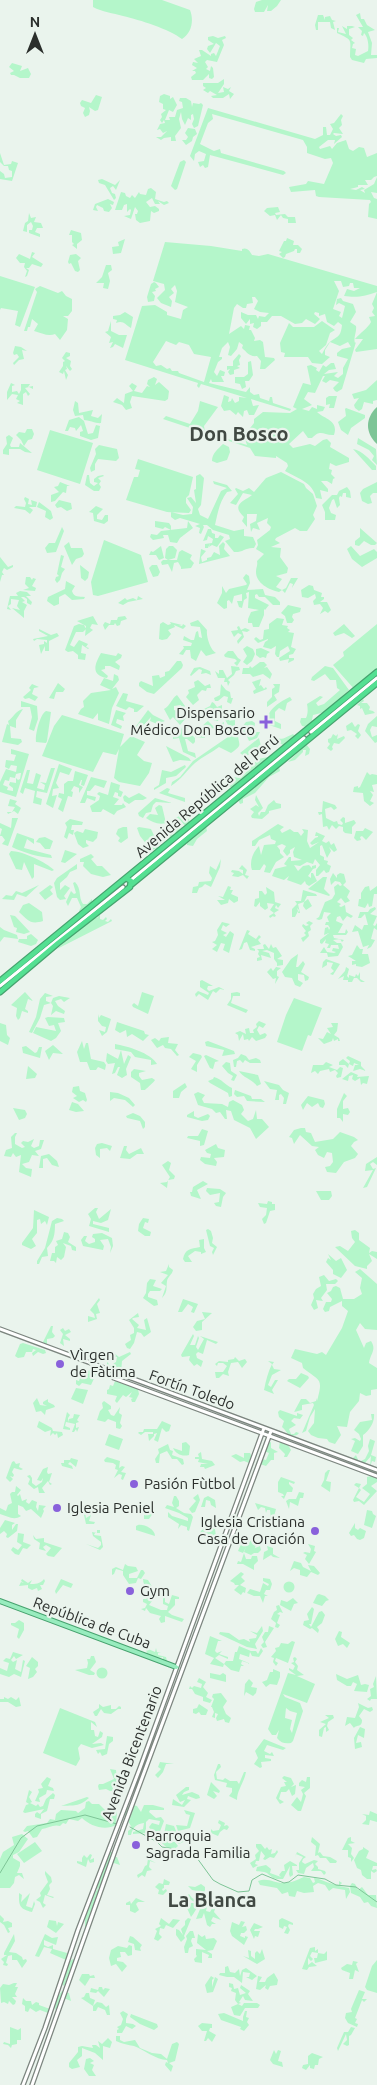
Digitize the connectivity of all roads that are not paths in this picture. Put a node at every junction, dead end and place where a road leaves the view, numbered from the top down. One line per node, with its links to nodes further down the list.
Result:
1 (377, 672): 4 (highway, Avenida República del Perú)
2 (377, 678): 4 (street)
3 (377, 683): 4 (highway, Avenida República del Perú)
4 (307, 735): 5 (highway, Avenida República del Perú); 5 (highway, Avenida República del Perú)
5 (130, 880): 6 (highway); 7 (highway)
6 (121, 881): 7 (highway); 8 (highway)
7 (125, 888): 9 (street); 10 (highway)
8 (0, 981)
9 (0, 986)
10 (0, 992)
11 (0, 1329): 12 (street, Fortín Toledo)
12 (116, 1374): 13 (street, Fortín Toledo); 15 (street, Fortín Toledo)
13 (264, 1428): 14 (street, Fortín Toledo); 15 (street, Avenida Bicentenario)
14 (271, 1431): 16 (street, Avenida Bicentenario); 17 (street, Fortín Toledo)
15 (262, 1434): 16 (street, Fortín Toledo); 20 (street, Avenida Bicentenario)
16 (269, 1436): 18 (street, Fortín Toledo); 21 (street, Avenida Bicentenario)
17 (377, 1470)
18 (377, 1476)
19 (0, 1601): 20 (main road, República de Cuba)
20 (176, 1667): 21 (street); 22 (street, Avenida Bicentenario)
21 (182, 1669): 23 (street, Avenida Bicentenario)
22 (23, 2085)
23 (32, 2085)

